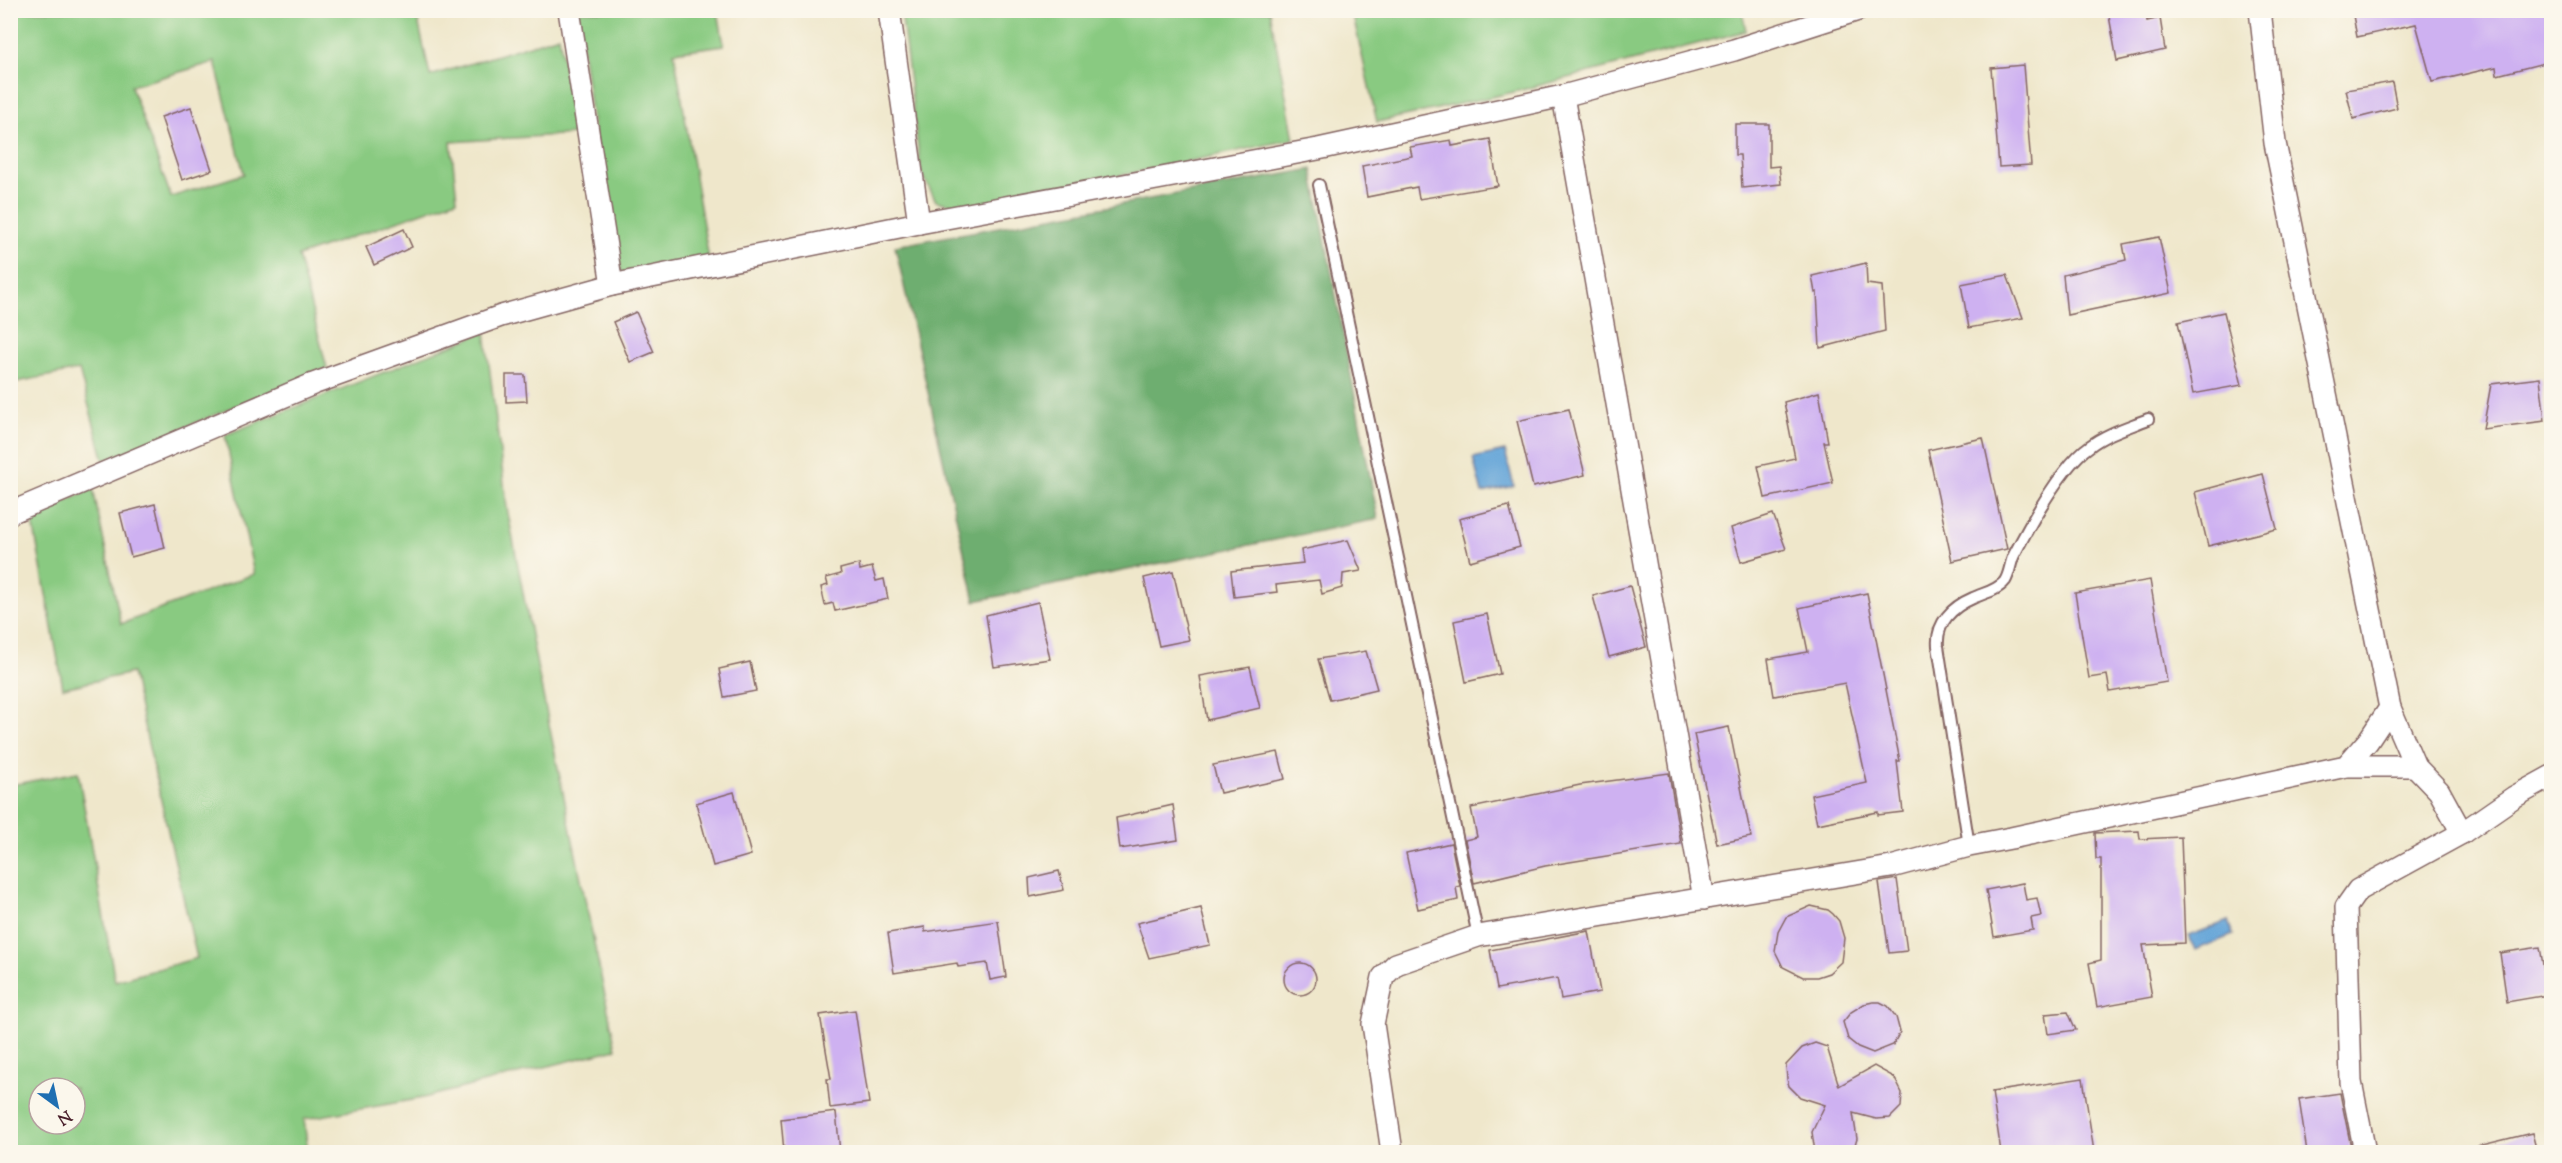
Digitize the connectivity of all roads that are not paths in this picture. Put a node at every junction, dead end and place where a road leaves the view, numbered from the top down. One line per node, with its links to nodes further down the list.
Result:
1 (569, 10): 8 (street)
2 (889, 10): 7 (street)
3 (1858, 10): 5 (street)
4 (2260, 10): 11 (street)
5 (1563, 96): 7 (street); 17 (street)
6 (1319, 185): 18 (lane)
7 (919, 223): 8 (street)
8 (612, 285): 10 (street)
9 (2148, 419): 16 (lane)
10 (10, 513)
11 (2390, 708): 12 (street); 13 (street)
12 (2346, 766): 13 (street); 16 (street)
13 (2415, 766): 15 (street)
14 (2552, 776): 15 (street)
15 (2462, 832): 20 (street)
16 (1969, 846): 17 (street)
17 (1704, 899): 18 (street)
18 (1478, 936): 19 (street)
19 (1392, 1152)
20 (2365, 1152)

